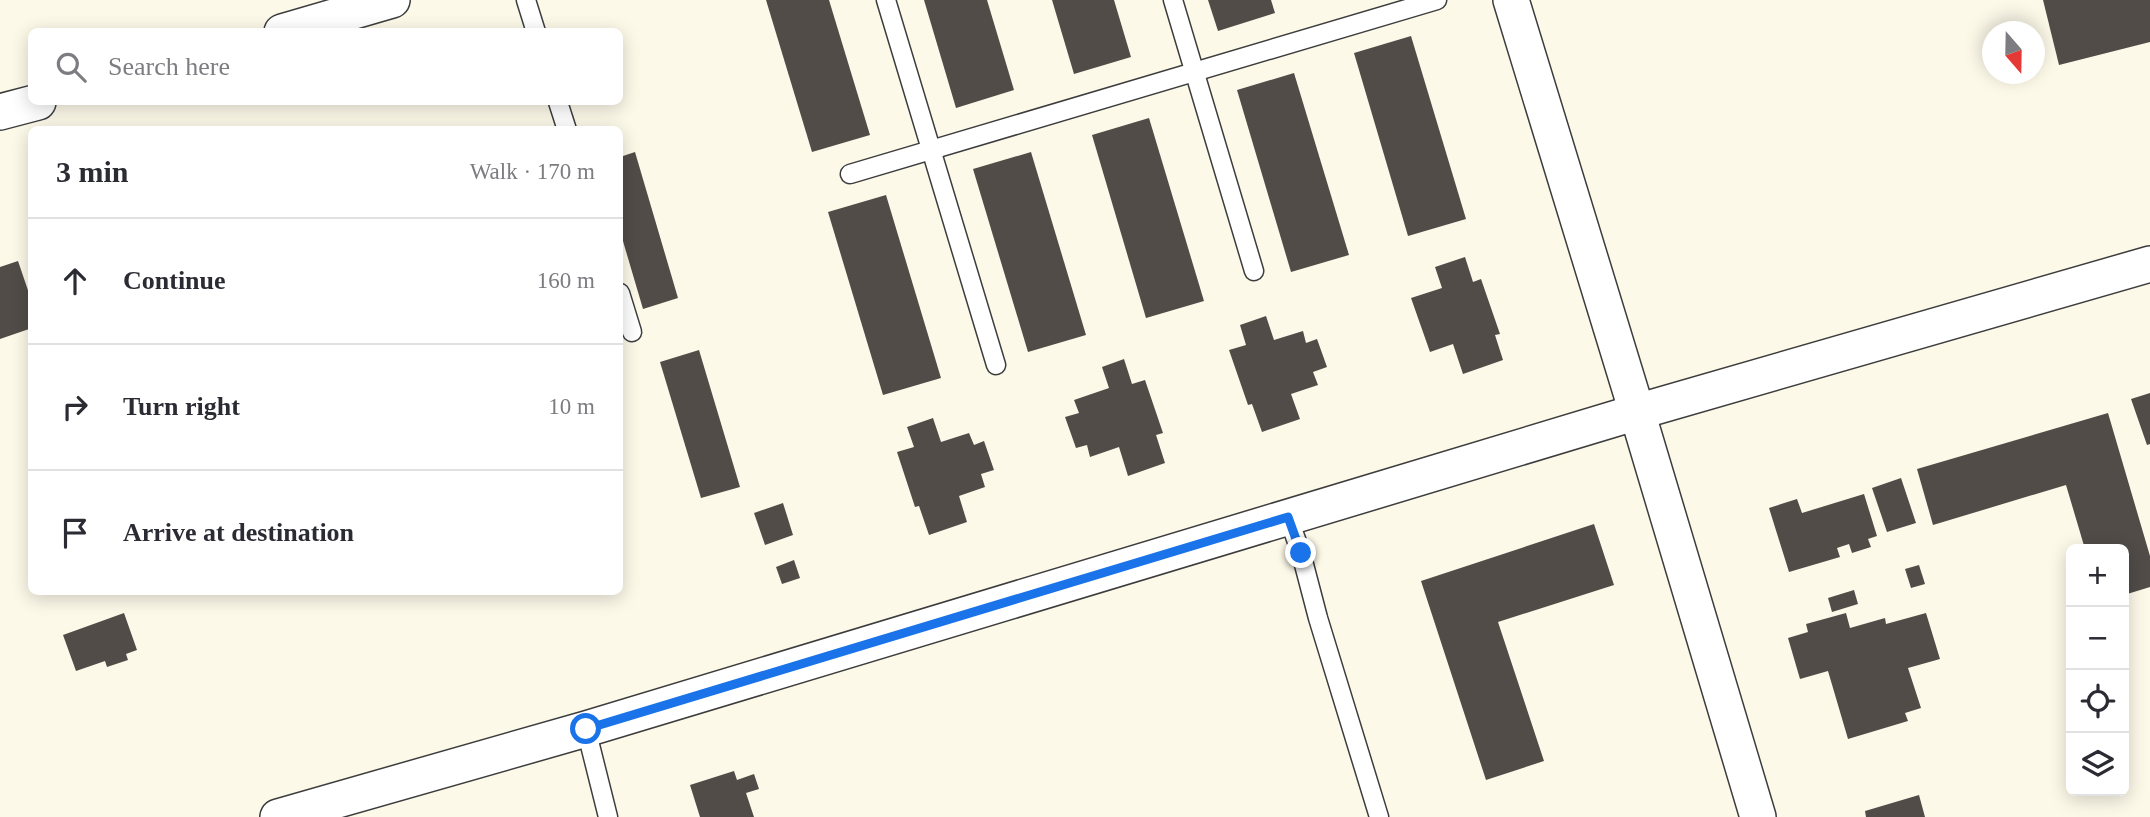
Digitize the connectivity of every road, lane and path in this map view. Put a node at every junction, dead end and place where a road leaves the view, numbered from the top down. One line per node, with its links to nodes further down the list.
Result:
1 (392, 0): 7 (street)
2 (526, 0): 8 (lane)
3 (886, 0): 14 (lane)
4 (1173, 0): 9 (lane)
5 (1437, 0): 9 (lane)
6 (1511, 0): 21 (street)
7 (296, 28)
8 (535, 28)
9 (1195, 72): 14 (lane); 17 (lane)
10 (28, 105): 12 (street)
11 (559, 105): 13 (lane)
12 (0, 112)
13 (566, 126)
14 (930, 149): 15 (lane); 20 (lane)
15 (850, 174)
16 (2150, 264): 21 (street)
17 (1254, 271)
18 (623, 303): 19 (lane)
19 (632, 332)
20 (996, 365)
21 (1637, 412): 22 (street); 27 (street)
22 (1288, 517): 23 (street); 26 (lane)
23 (586, 729): 24 (street); 25 (lane)
24 (278, 817)
25 (608, 817)
26 (1379, 817)
27 (1758, 817)

